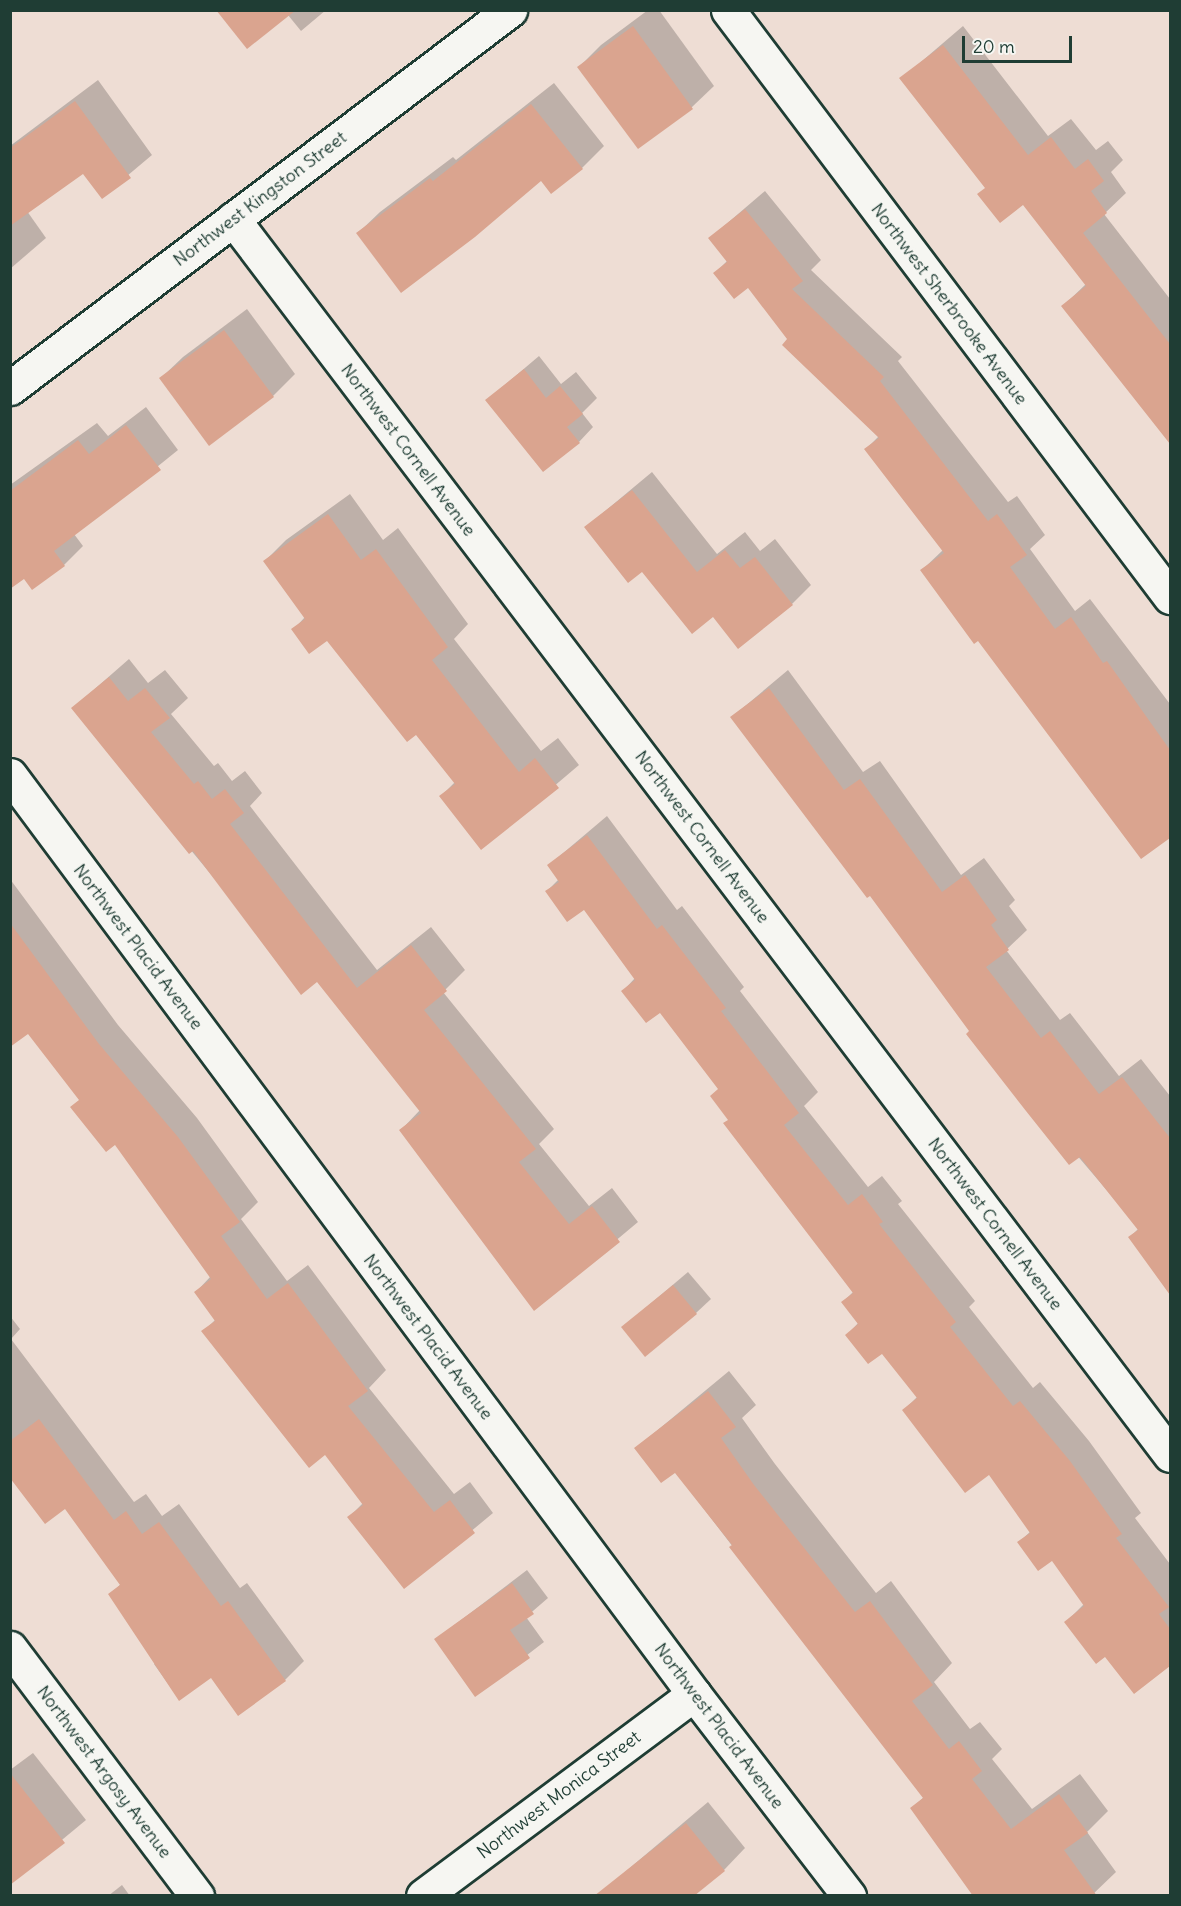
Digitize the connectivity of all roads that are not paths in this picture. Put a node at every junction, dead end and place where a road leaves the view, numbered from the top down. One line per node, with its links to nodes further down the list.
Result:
1 (510, 10): 3 (street, Northwest Kingston Street)
2 (728, 10): 5 (street, Northwest Sherbrooke Avenue)
3 (233, 219): 4 (street, Northwest Kingston Street); 7 (street, Northwest Cornell Avenue)
4 (10, 388)
5 (1170, 597)
6 (10, 775): 9 (street, Northwest Placid Avenue)
7 (1170, 1455)
8 (10, 1648): 10 (street, Northwest Argosy Avenue)
9 (694, 1694): 11 (street, Northwest Monica Street); 12 (street, Northwest Placid Avenue)
10 (197, 1896)
11 (423, 1896)
12 (849, 1896)

